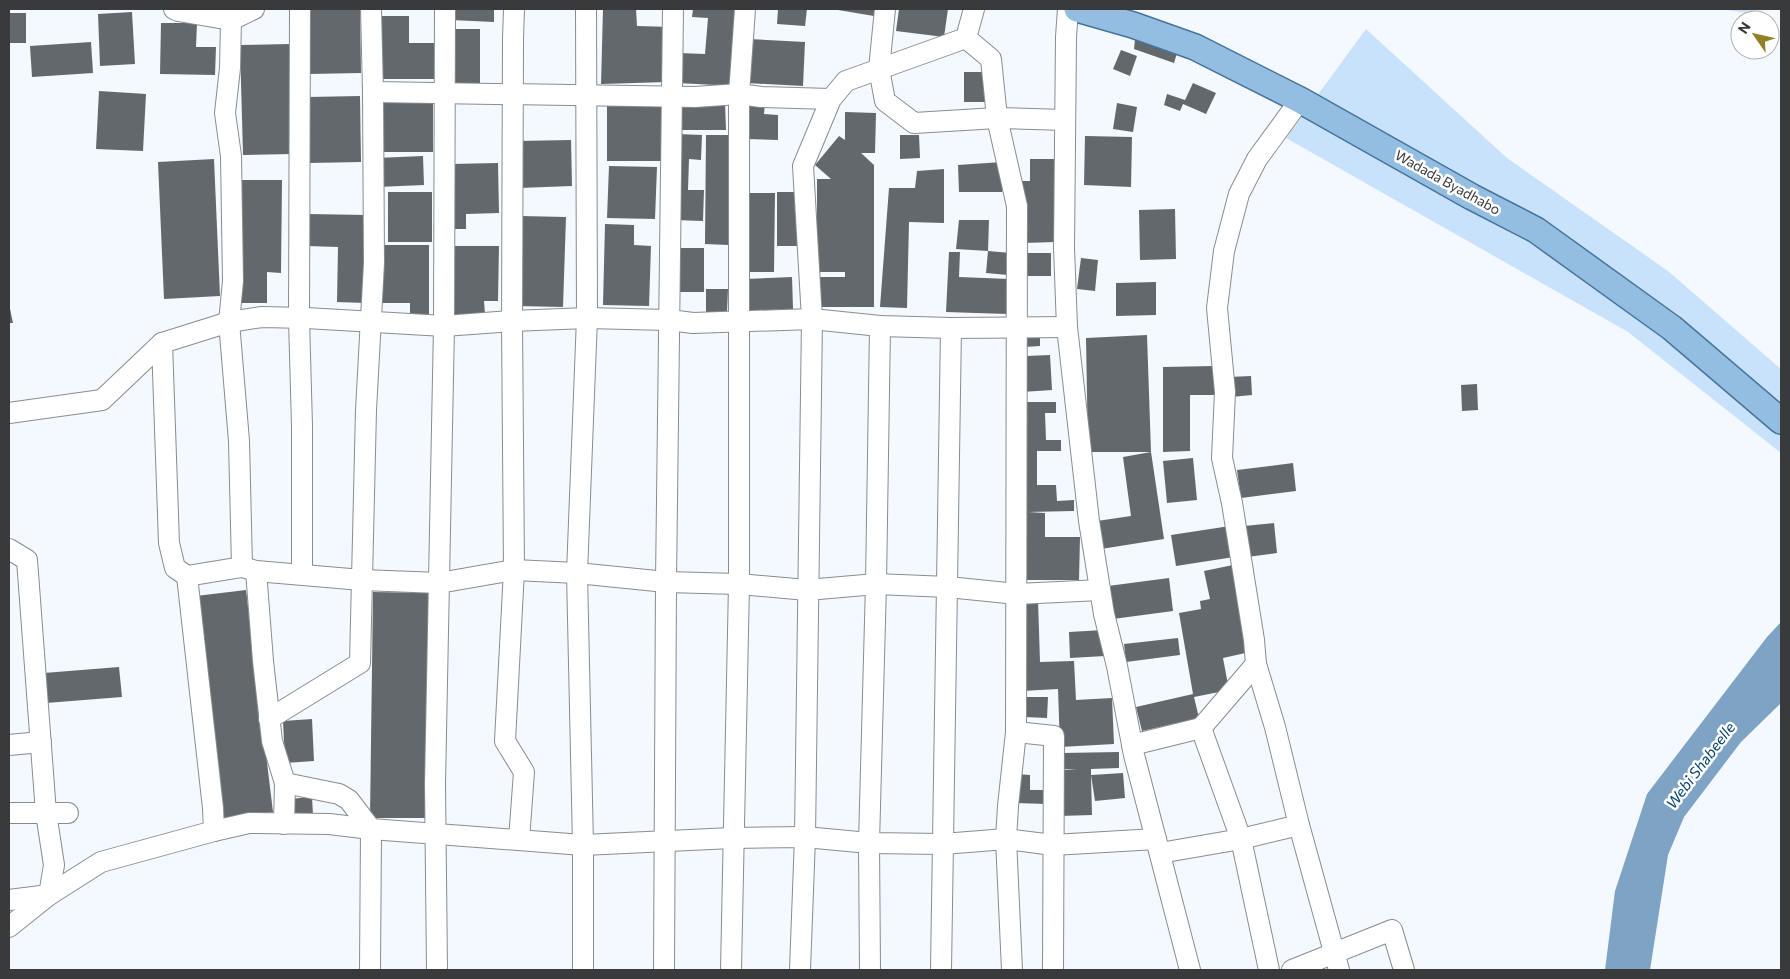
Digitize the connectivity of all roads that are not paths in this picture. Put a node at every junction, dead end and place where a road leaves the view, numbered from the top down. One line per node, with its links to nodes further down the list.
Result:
1 (174, 9): 15 (street)
2 (254, 9): 15 (street)
3 (300, 9): 29 (street)
4 (370, 9): 18 (street)
5 (445, 9): 19 (street)
6 (514, 9): 20 (street)
7 (586, 9): 22 (street)
8 (673, 9): 23 (street)
9 (746, 9): 21 (street)
10 (885, 9): 17 (street)
11 (974, 9): 16 (street)
12 (1068, 9): 27 (street)
13 (1077, 9): 14 (main road, Wadada Byadhabo)
14 (1116, 14): 25 (main road, Wadada Byadhabo)
15 (231, 20): 33 (street)
16 (966, 38): 17 (street); 26 (street)
17 (878, 69): 24 (street); 26 (street)
18 (373, 92): 19 (street); 34 (street)
19 (444, 93): 20 (street); 36 (street)
20 (513, 94): 22 (street); 31 (street)
21 (738, 94): 23 (street); 24 (street); 35 (street)
22 (586, 96): 23 (street); 28 (street)
23 (672, 96): 32 (street)
24 (831, 99): 30 (street)
25 (1300, 100): 43 (main road, Wadada Byadhabo); 59 (street)
26 (997, 118): 27 (street); 38 (street)
27 (1065, 120): 39 (street)
28 (588, 318): 31 (street); 32 (street); 47 (street)
29 (299, 319): 33 (street); 34 (street); 48 (street)
30 (812, 319): 35 (street); 37 (street); 56 (street)
31 (512, 320): 36 (street); 46 (street)
32 (669, 320): 35 (street); 51 (street)
33 (229, 322): 41 (street); 45 (street)
34 (371, 322): 36 (street); 50 (street)
35 (738, 322): 53 (street)
36 (444, 326): 52 (street)
37 (880, 326): 40 (street); 54 (street)
38 (1017, 327): 39 (street); 40 (street); 58 (street)
39 (1067, 327): 57 (street)
40 (952, 328): 55 (street)
41 (162, 343): 42 (street); 49 (street)
42 (9, 413)
43 (1781, 421)
44 (9, 549): 63 (street)
45 (249, 569): 48 (street); 49 (street); 60 (street)
46 (514, 570): 47 (street); 52 (street); 79 (street)
47 (577, 573): 51 (street); 84 (street)
48 (302, 574): 50 (street)
49 (187, 576): 73 (street)
50 (362, 580): 52 (street); 60 (street)
51 (666, 582): 53 (street); 80 (street)
52 (439, 583): 74 (street)
53 (739, 584): 56 (street); 76 (street)
54 (876, 584): 55 (street); 56 (street); 81 (street)
55 (948, 587): 58 (street); 82 (street)
56 (807, 590): 75 (street)
57 (1100, 590): 58 (street); 65 (street)
58 (1017, 594): 62 (street)
59 (1256, 664): 61 (street); 71 (street)
60 (269, 719): 66 (street)
61 (1201, 728): 65 (street); 78 (street)
62 (1016, 732): 77 (street); 83 (street)
63 (41, 742): 64 (street); 68 (street)
64 (9, 745)
65 (1132, 745): 85 (street)
66 (285, 783): 70 (street); 72 (street)
67 (9, 813): 68 (street)
68 (46, 813): 69 (street); 86 (street)
69 (68, 813)
70 (284, 824): 72 (street); 73 (street)
71 (1299, 825): 78 (street); 89 (street)
72 (371, 829): 74 (street); 90 (street)
73 (214, 830): 86 (street)
74 (436, 834): 79 (street); 91 (street)
75 (805, 837): 76 (street); 81 (street); 95 (street)
76 (732, 838): 80 (street); 94 (street)
77 (1006, 839): 82 (street); 83 (street); 98 (street)
78 (1241, 839): 85 (street); 101 (street)
79 (519, 840): 84 (street)
80 (664, 841): 84 (street); 93 (street)
81 (869, 843): 82 (street); 96 (street)
82 (943, 844): 97 (street)
83 (1054, 844): 85 (street); 99 (street)
84 (583, 845): 92 (street)
85 (1158, 846): 100 (street)
86 (49, 895): 87 (street); 88 (street)
87 (9, 900)
88 (9, 927)
89 (1337, 962): 102 (street); 103 (street)
90 (370, 970)
91 (437, 970)
92 (583, 970)
93 (664, 970)
94 (731, 970)
95 (800, 970)
96 (870, 970)
97 (942, 970)
98 (1012, 970)
99 (1053, 970)
100 (1190, 970)
101 (1269, 970)
102 (1292, 970)
103 (1404, 970)

